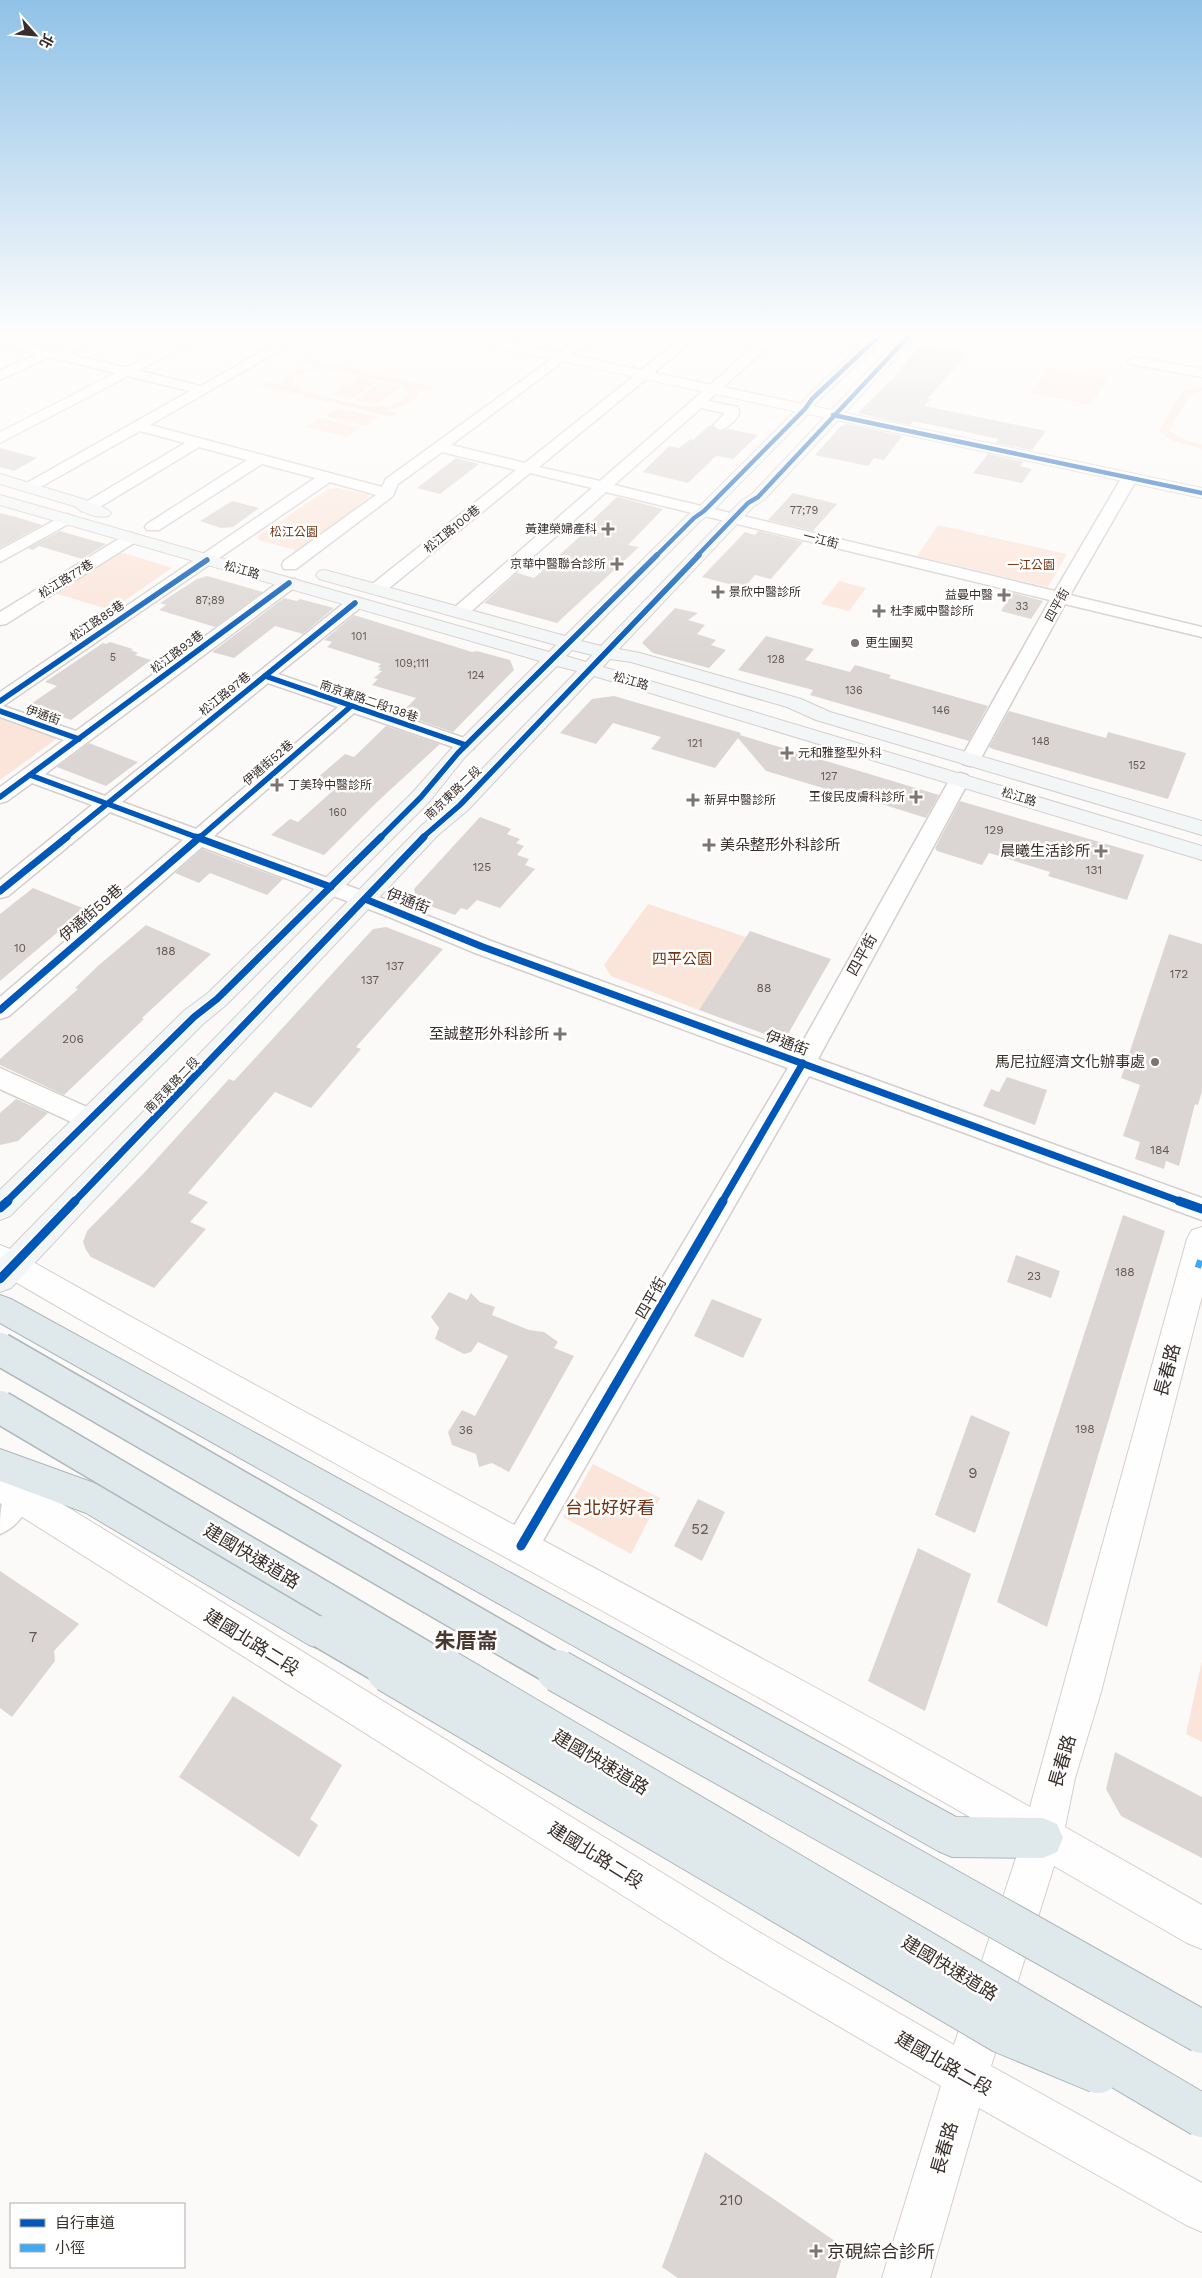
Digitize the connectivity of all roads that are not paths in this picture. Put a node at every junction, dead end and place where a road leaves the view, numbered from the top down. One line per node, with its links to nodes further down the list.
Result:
1 (106, 443): 16 (street)
2 (195, 443): 21 (street)
3 (202, 443): 11 (street)
4 (445, 443): 10 (street, 松江路93巷)
5 (558, 443): 12 (street, 松江路100巷)
6 (651, 443): 17 (street)
7 (771, 443): 22 (main road, 南京東路二段)
8 (809, 443): 23 (main road, 南京東路二段)
9 (966, 443): 14 (street)
10 (440, 447): 12 (street, 一江街); 19 (street, 松江路93巷)
11 (262, 458): 13 (street); 25 (street)
12 (527, 468): 17 (street, 一江街); 31 (street, 松江路100巷)
13 (327, 477): 19 (street); 27 (street, 松江路85巷)
14 (1130, 478): 18 (street); 32 (street, 四平街)
15 (0, 479): 16 (main road, 松江路)
16 (30, 487): 21 (main road, 松江路)
17 (602, 487): 22 (street, 一江街); 34 (street)
18 (1202, 492)
19 (388, 493): 30 (street, 松江路93巷)
20 (1, 501): 24 (main road, 松江路)
21 (87, 508): 25 (main road, 松江路)
22 (704, 511): 23 (street, 一江街); 37 (main road, 南京東路二段)
23 (734, 518): 32 (street, 一江街); 39 (main road, 南京東路二段)
24 (66, 519): 26 (main road, 松江路); 28 (street)
25 (153, 527): 27 (main road, 松江路)
26 (131, 538): 29 (main road, 松江路); 35 (street, 松江路77巷)
27 (225, 547): 29 (street, 松江路85巷); 30 (main road, 松江路)
28 (0, 557)
29 (207, 560): 30 (main road, 松江路); 41 (street, 松江路85巷)
30 (289, 574): 31 (main road, 松江路); 33 (main road, 松江路); 44 (street, 松江路93巷)
31 (377, 589): 34 (main road, 松江路)
32 (1061, 597): 36 (street, 一江街); 46 (street, 四平街)
33 (355, 603): 38 (main road, 松江路); 40 (street, 松江路97巷)
34 (460, 612): 37 (main road, 松江路)
35 (0, 620)
36 (1202, 632)
37 (568, 643): 38 (main road, 南京東路二段); 39 (main road, 松江路)
38 (554, 658): 39 (main road, 松江路); 45 (main road, 南京東路二段)
39 (598, 661): 46 (main road, 松江路); 48 (main road, 松江路); 56 (main road, 南京東路二段)
40 (265, 676): 42 (street, 南京東路二段138巷); 50 (street, 松江路97巷)
41 (0, 700)
42 (350, 706): 45 (street, 南京東路二段138巷); 52 (street, 伊通街52巷)
43 (0, 711): 44 (street, 伊通街)
44 (79, 739): 47 (street, 伊通街)
45 (466, 745): 54 (main road, 南京東路二段)
46 (970, 760): 51 (main road, 松江路)
47 (30, 775): 49 (street, 伊通街); 50 (street, 伊通街)
48 (960, 779): 53 (main road, 松江路); 58 (street, 四平街)
49 (0, 797)
50 (109, 803): 52 (street, 伊通街); 55 (street, 松江路97巷)
51 (1202, 828)
52 (201, 837): 54 (street, 伊通街); 57 (street, 伊通街59巷)
53 (1202, 853)
54 (331, 887): 56 (street, 伊通街); 60 (main road, 南京東路二段)
55 (0, 891)
56 (365, 899): 58 (street, 伊通街); 64 (main road, 南京東路二段)
57 (0, 1010)
58 (803, 1063): 62 (street, 伊通街); 69 (street, 四平街)
59 (0, 1078): 60 (street)
60 (89, 1119): 61 (main road, 南京東路二段)
61 (0, 1208)
62 (1202, 1209)
63 (1200, 1256): 70 (street, 長春路)
64 (4, 1268): 69 (street)
65 (0, 1308): 70 (highway)
66 (0, 1349): 72 (highway, bridge)
67 (0, 1407): 74 (highway, 建國快速道路, bridge)
68 (5, 1491): 73 (street, 建國北路二段); 74 (highway, bridge)
69 (521, 1546): 70 (street)
70 (1043, 1838): 71 (street); 73 (street, 長春路)
71 (1202, 1928)
72 (1202, 2032)
73 (966, 2076): 75 (street, 建國北路二段); 76 (street, 長春路)
74 (1197, 2114)
75 (1202, 2209)
76 (906, 2278)

